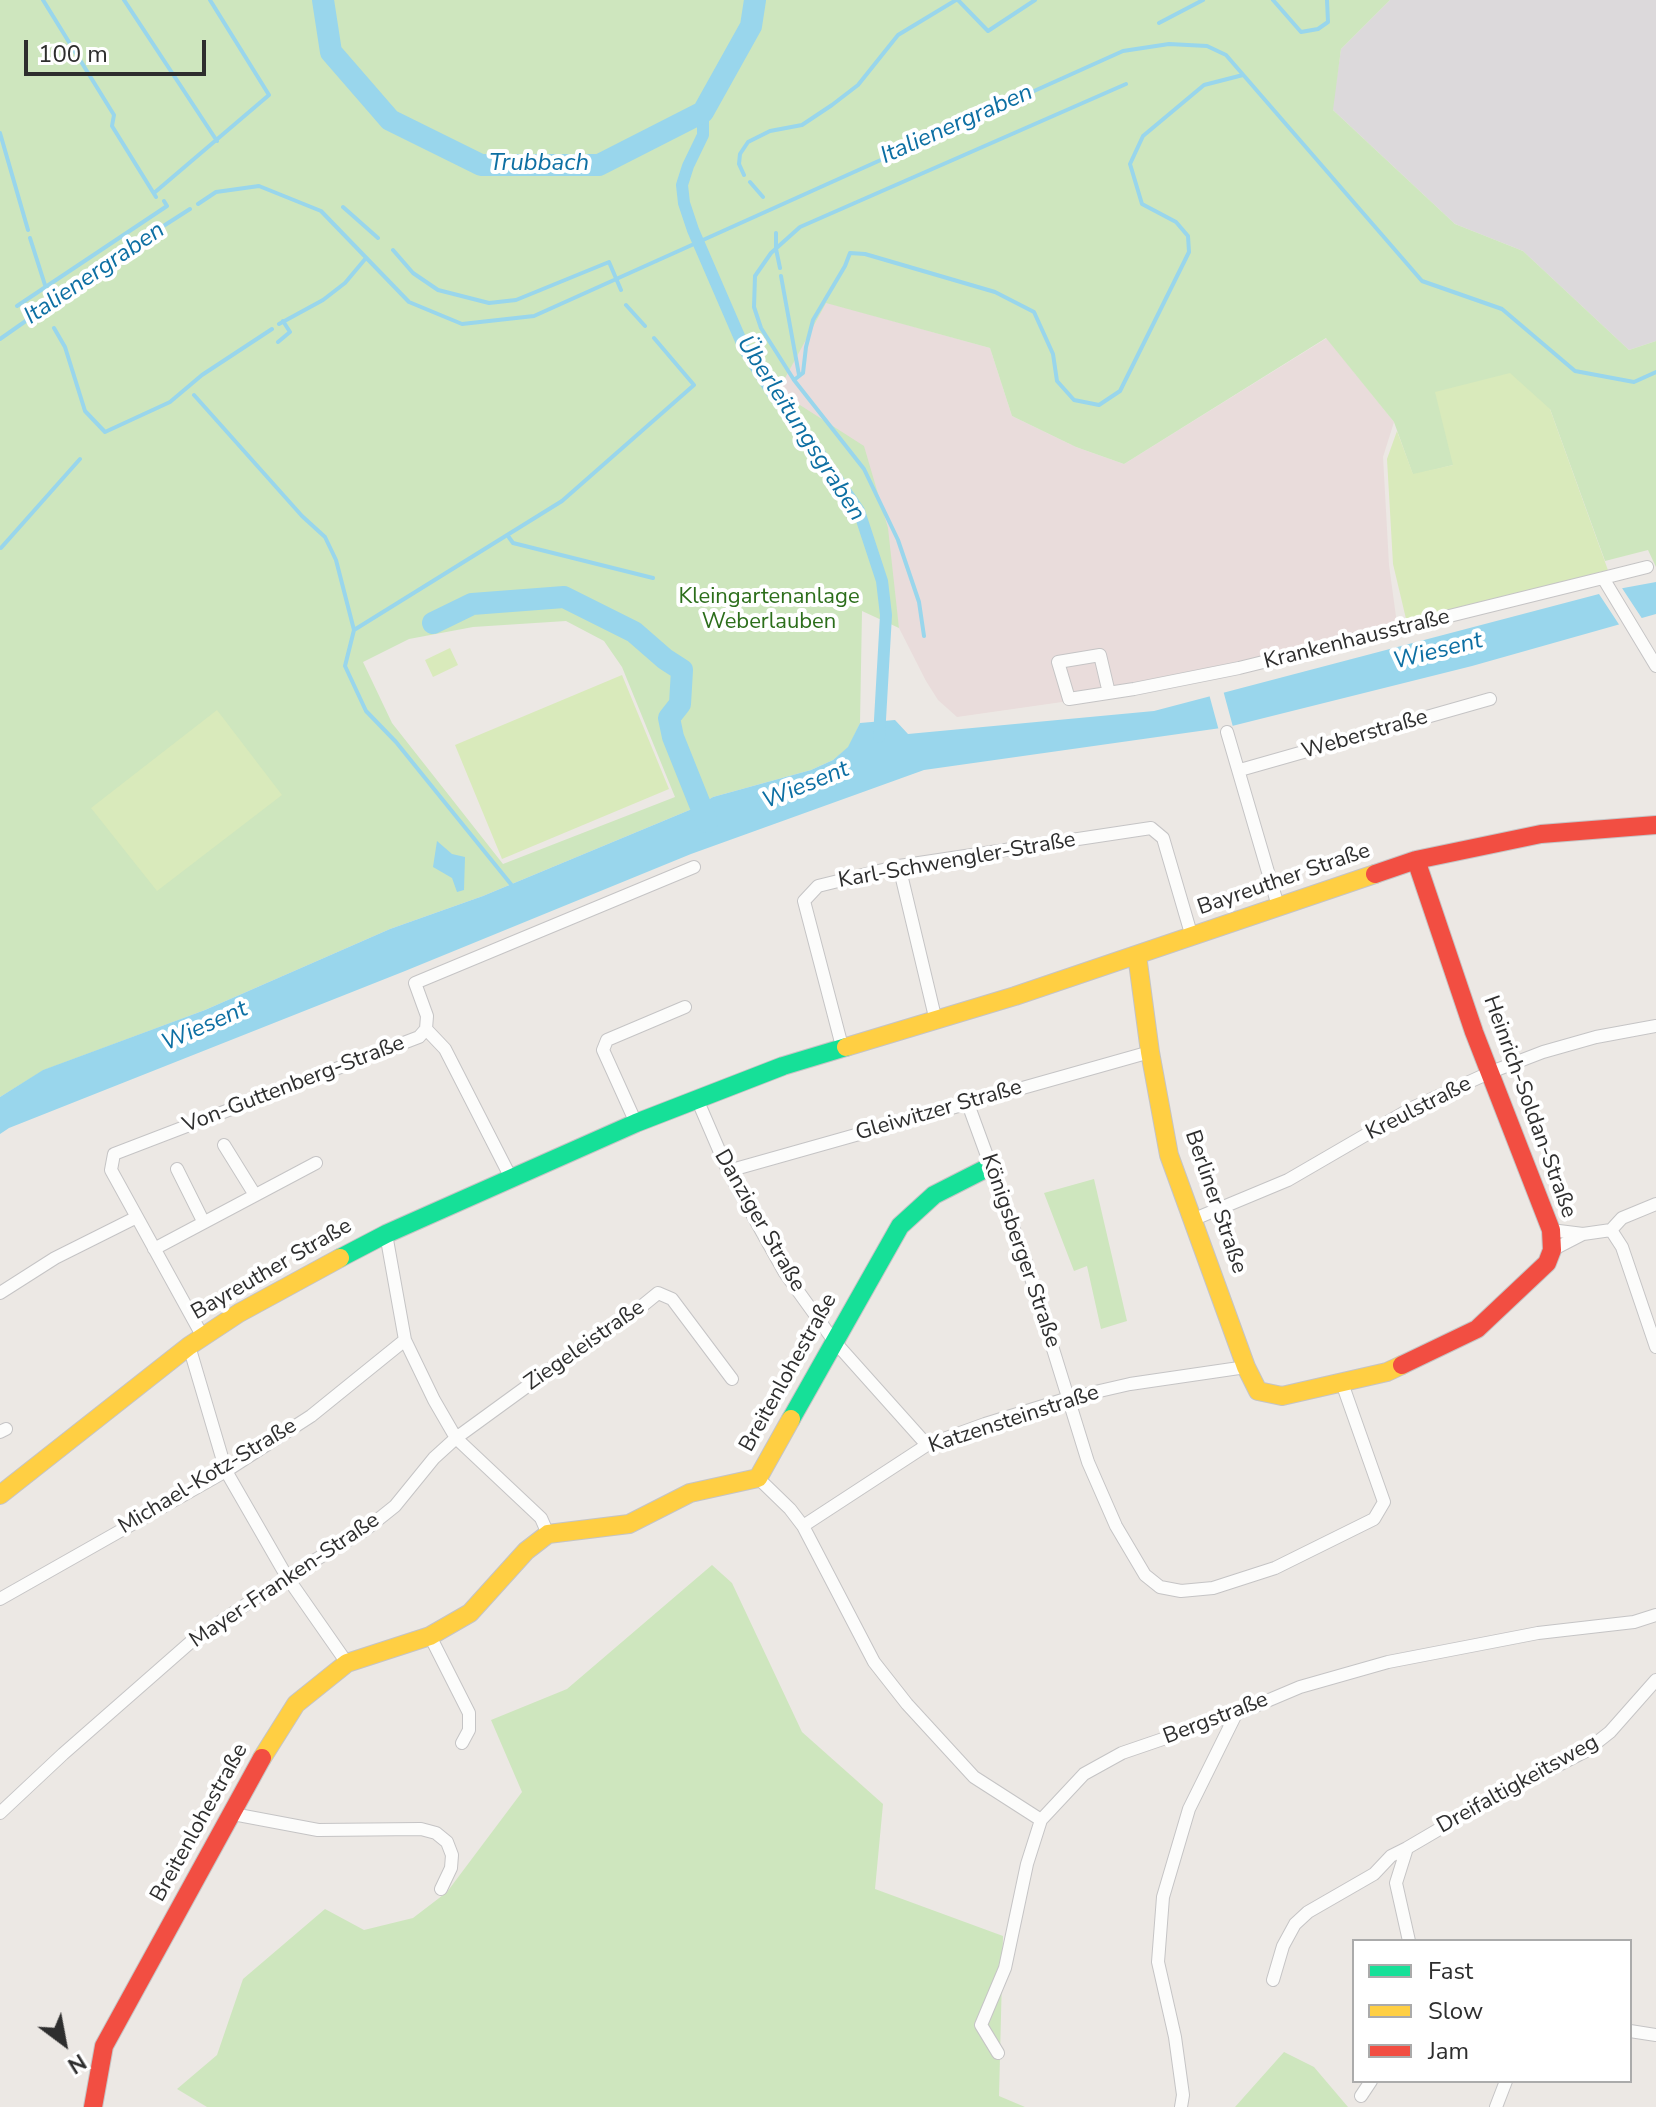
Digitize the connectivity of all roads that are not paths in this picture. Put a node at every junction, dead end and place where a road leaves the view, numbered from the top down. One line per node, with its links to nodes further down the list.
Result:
1 (1647, 567): 2 (street, Krankenhausstraße)
2 (1606, 582): 3 (street); 4 (street, Krankenhausstraße)
3 (1656, 666)
4 (1109, 693): 4 (street, Krankenhausstraße)
5 (1490, 699): 7 (street, Weberstraße)
6 (1227, 732): 7 (street)
7 (1240, 770): 12 (street)
8 (1656, 825): 9 (street, Bayreuther Straße)
9 (1416, 860): 12 (street, Bayreuther Straße); 21 (street, Heinrich-Soldan-Straße)
10 (899, 866): 13 (street, Karl-Schwengler-Straße); 16 (street); 19 (street, Karl-Schwengler-Straße)
11 (694, 867): 18 (street, Von-Guttenberg-Straße)
12 (1278, 906): 13 (street, Bayreuther Straße)
13 (1192, 937): 14 (street, Bayreuther Straße)
14 (1137, 955): 16 (street, Bayreuther Straße); 20 (street, Berliner Straße)
15 (685, 1007): 24 (street)
16 (936, 1021): 19 (street, Bayreuther Straße)
17 (1656, 1026): 21 (street, Kreulstraße)
18 (426, 1029): 30 (street); 33 (street, Von-Guttenberg-Straße)
19 (843, 1050): 22 (street, Bayreuther Straße)
20 (1150, 1052): 23 (street, Gleiwitzer Straße); 34 (street, Berliner Straße)
21 (1491, 1072): 34 (street, Kreulstraße); 36 (street, Heinrich-Soldan-Straße)
22 (697, 1099): 24 (street, Bayreuther Straße); 29 (street, Danziger Straße)
23 (968, 1104): 27 (street, Königsberger Straße); 29 (street, Gleiwitzer Straße)
24 (636, 1123): 30 (street, Bayreuther Straße)
25 (224, 1145): 31 (street)
26 (316, 1163): 31 (street)
27 (991, 1166): 45 (street, Breitenlohestraße); 50 (street, Königsberger Straße)
28 (177, 1169): 35 (street)
29 (728, 1171): 45 (street, Danziger Straße)
30 (511, 1178): 38 (street, Bayreuther Straße)
31 (255, 1195): 35 (street)
32 (1656, 1204): 37 (street)
33 (135, 1218): 40 (street, Von-Guttenberg-Straße); 42 (street)
34 (1192, 1220): 47 (street, Berliner Straße)
35 (203, 1221): 40 (street)
36 (1551, 1230): 39 (street); 41 (street, Heinrich-Soldan-Straße)
37 (1611, 1230): 39 (street); 46 (street)
38 (386, 1234): 43 (street); 44 (street, Bayreuther Straße)
39 (1583, 1234): 41 (street)
40 (154, 1249): 44 (street, Von-Guttenberg-Straße)
41 (1552, 1250): 49 (street, Heinrich-Soldan-Straße)
42 (0, 1293)
43 (405, 1340): 51 (street); 53 (street, Michael-Kotz-Straße)
44 (196, 1341): 53 (street, Von-Guttenberg-Straße); 55 (street, Bayreuther Straße)
45 (834, 1341): 52 (street, Danziger Straße); 54 (street, Breitenlohestraße)
46 (1656, 1347)
47 (1246, 1367): 49 (street, Heinrich-Soldan-Straße); 50 (street, Katzensteinstraße)
48 (732, 1379): 51 (street, Ziegeleistraße)
49 (1342, 1383): 50 (street, Königsberger Straße)
50 (1069, 1398): 52 (street, Katzensteinstraße)
51 (456, 1438): 57 (street); 58 (street, Mayer-Franken-Straße)
52 (927, 1445): 56 (street, Katzensteinstraße)
53 (226, 1471): 58 (street, Von-Guttenberg-Straße); 59 (street, Michael-Kotz-Straße)
54 (758, 1478): 56 (street); 57 (street, Breitenlohestraße)
55 (0, 1495)
56 (803, 1526): 68 (street)
57 (548, 1534): 61 (street, Breitenlohestraße)
58 (287, 1577): 62 (street, Von-Guttenberg-Straße); 66 (street, Mayer-Franken-Straße)
59 (0, 1599)
60 (1656, 1615): 64 (street, Bergstraße)
61 (430, 1636): 62 (street, Breitenlohestraße); 65 (street)
62 (347, 1663): 67 (street, Breitenlohestraße)
63 (1656, 1680): 69 (street, Dreifaltigkeitsweg)
64 (1236, 1714): 68 (street, Bergstraße); 82 (street)
65 (462, 1743)
66 (0, 1813)
67 (233, 1814): 72 (street); 81 (street, Breitenlohestraße)
68 (1041, 1820): 77 (street, Bergstraße)
69 (1407, 1848): 70 (street, Dreifaltigkeitsweg); 71 (street)
70 (1374, 1874): 71 (street); 74 (street, Dreifaltigkeitsweg)
71 (1396, 1883): 73 (street)
72 (441, 1889)
73 (1409, 1939)
74 (1273, 1980)
75 (1632, 2031): 76 (street)
76 (1656, 2035)
77 (998, 2053)
78 (1370, 2083): 80 (street)
79 (1505, 2083): 83 (street)
80 (1361, 2096)
81 (93, 2107)
82 (1181, 2107)
83 (1496, 2107)

